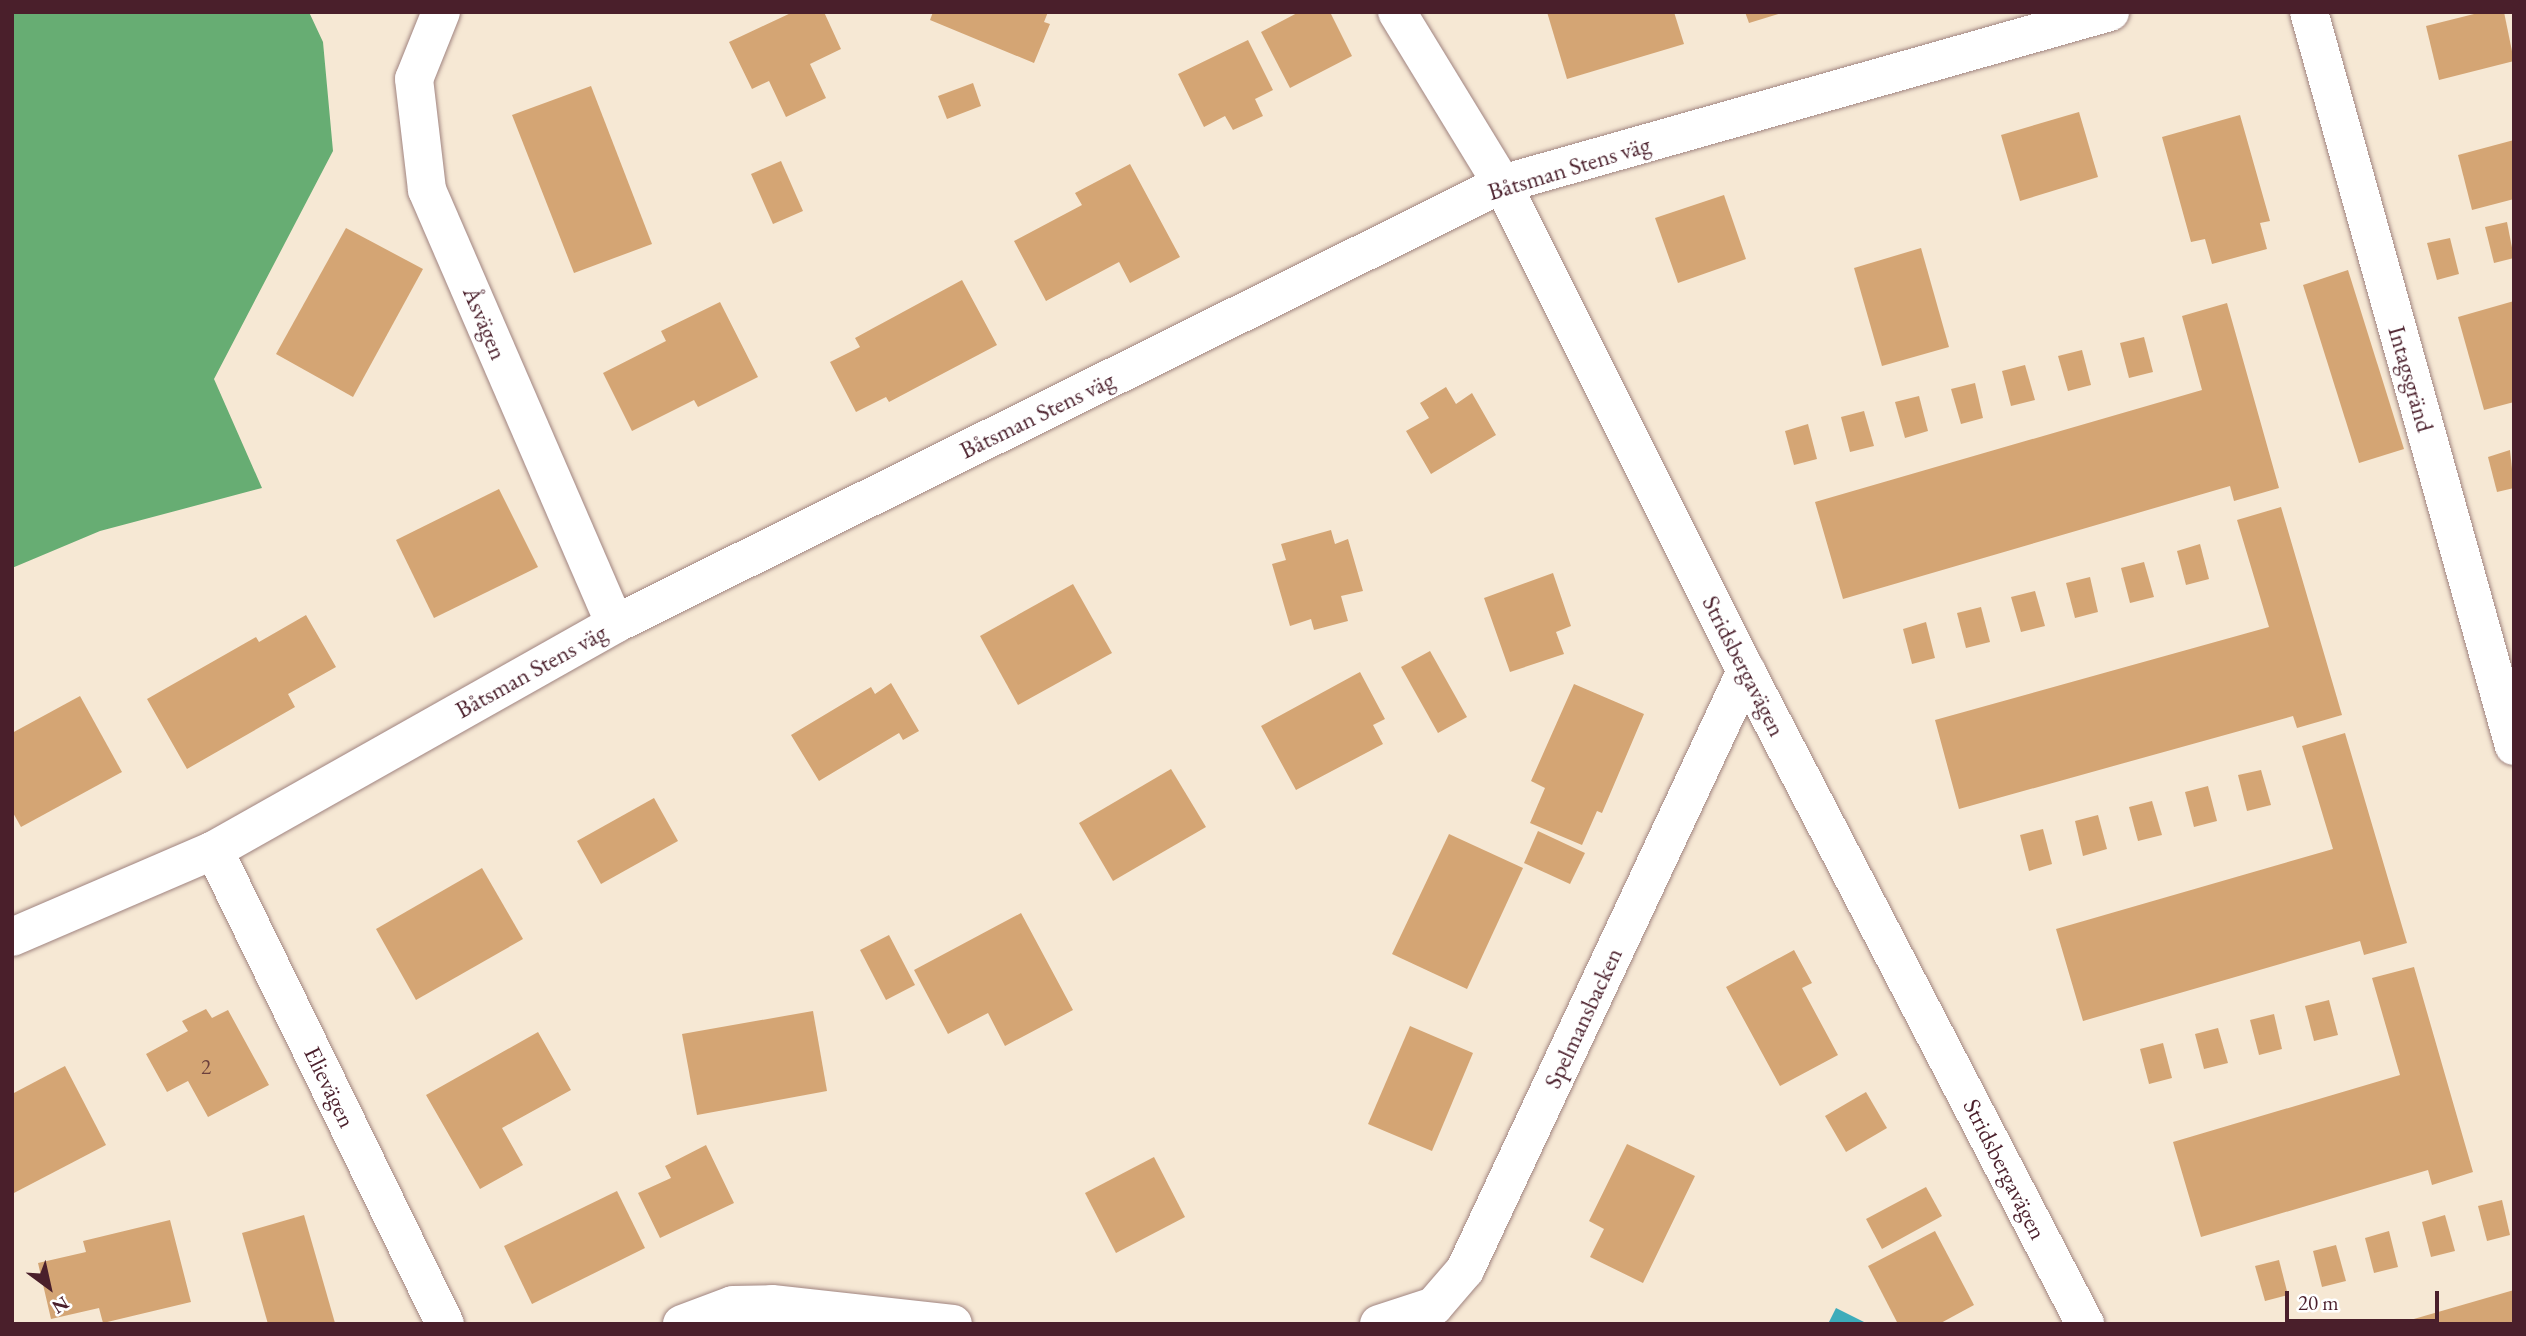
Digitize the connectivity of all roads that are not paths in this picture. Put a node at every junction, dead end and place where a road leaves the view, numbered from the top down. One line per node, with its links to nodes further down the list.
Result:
1 (440, 12): 6 (street, Åsvägen)
2 (1397, 12): 5 (street, Stridsbergavägen)
3 (2110, 12): 5 (street, Båtsman Stens väg)
4 (2309, 12): 8 (street, Intagsgränd)
5 (1502, 184): 6 (street, Båtsman Stens väg); 7 (street, Stridsbergavägen)
6 (615, 624): 9 (street, Båtsman Stens väg)
7 (1746, 671): 14 (street, Spelmansbacken); 15 (street, Stridsbergavägen)
8 (2514, 746)
9 (214, 850): 10 (street, Båtsman Stens väg); 11 (street, Elievägen)
10 (12, 937)
11 (445, 1324)
12 (682, 1324): 13 (street)
13 (953, 1324)
14 (1379, 1324)
15 (2085, 1324)

